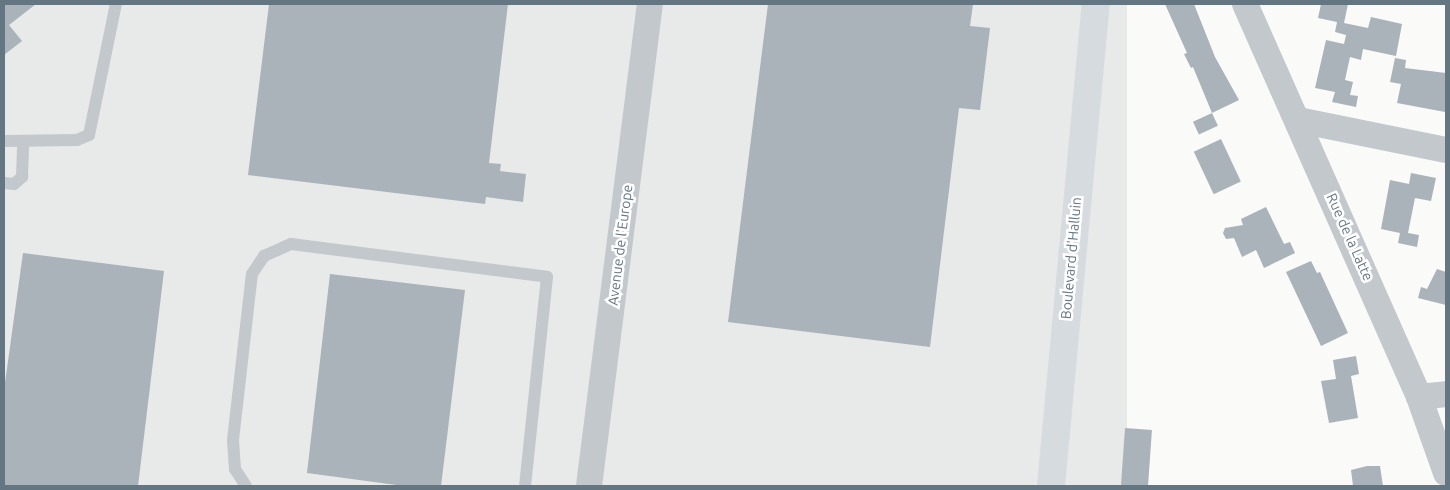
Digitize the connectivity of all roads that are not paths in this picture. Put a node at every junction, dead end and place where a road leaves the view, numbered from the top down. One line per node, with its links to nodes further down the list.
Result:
1 (116, 4): 6 (lane)
2 (650, 4): 15 (street, Avenue de l'Europe)
3 (1245, 4): 5 (street, Rue de la Latte)
4 (1093, 12): 16 (main road, Boulevard d'Halluin)
5 (1298, 120): 8 (street); 11 (street, Rue de la Latte)
6 (23, 141): 7 (lane); 9 (lane)
7 (4, 142)
8 (1446, 150)
9 (4, 183)
10 (1446, 394): 11 (street)
11 (1419, 397): 12 (street, Rue de la Latte)
12 (1446, 474)
13 (246, 486): 14 (lane)
14 (525, 486)
15 (590, 486)
16 (1051, 486)

